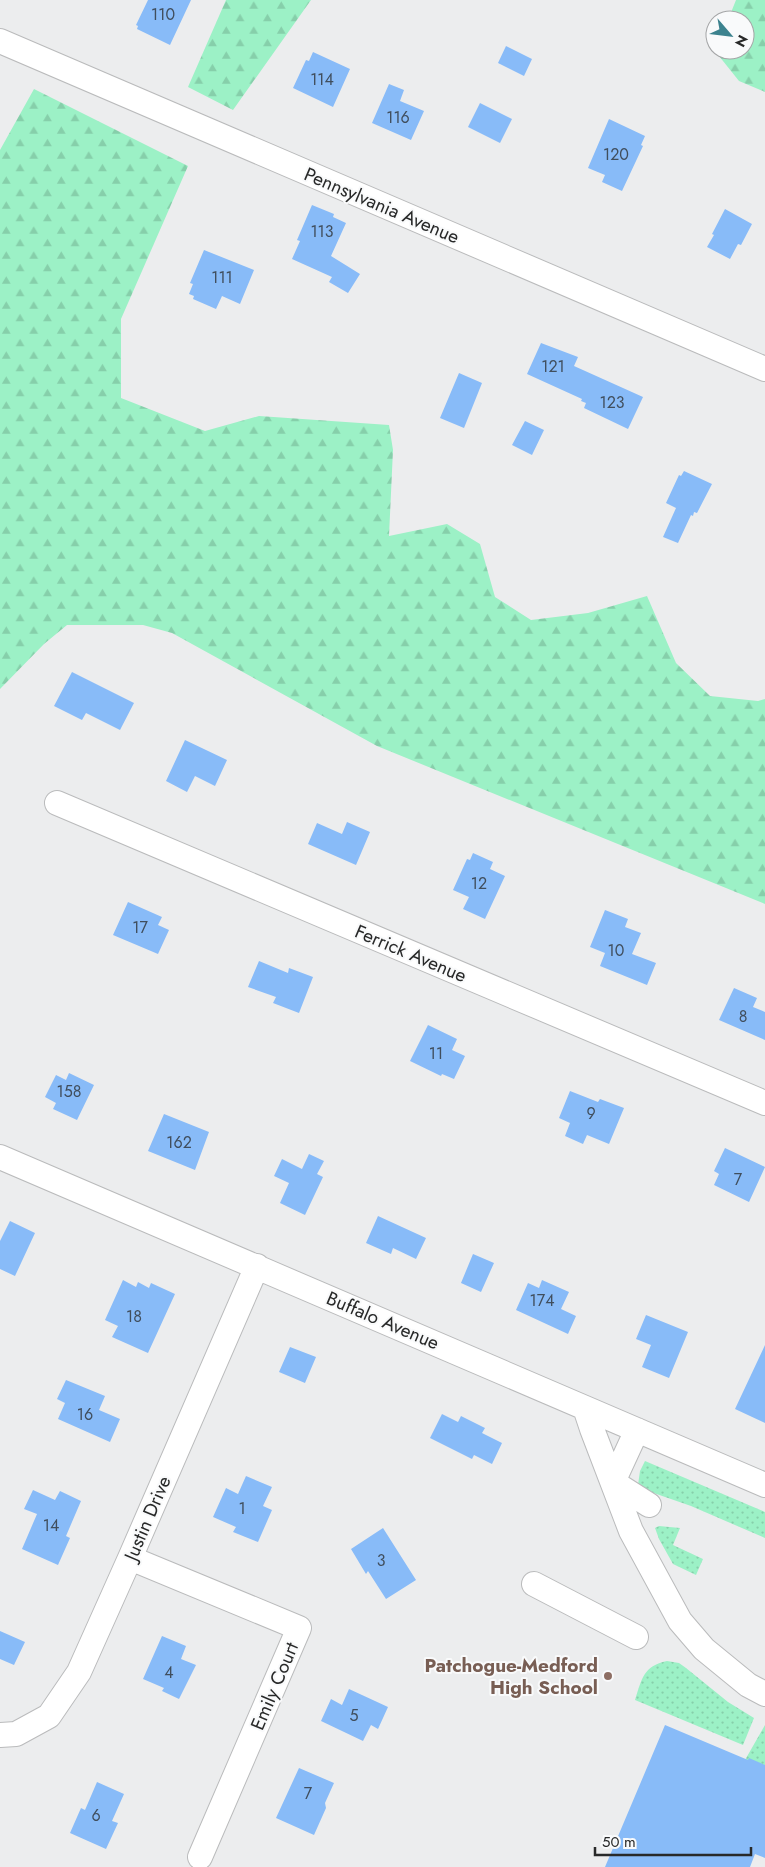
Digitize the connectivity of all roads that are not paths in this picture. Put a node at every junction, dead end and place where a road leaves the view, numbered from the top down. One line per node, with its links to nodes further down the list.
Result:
1 (0, 41): 2 (street, Pennsylvania Avenue)
2 (765, 369)
3 (57, 803): 4 (street, Ferrick Avenue)
4 (765, 1103)
5 (0, 1157): 6 (street, Buffalo Avenue)
6 (257, 1266): 7 (street, Buffalo Avenue); 12 (street, Justin Drive)
7 (585, 1408): 8 (street, Buffalo Avenue); 9 (street)
8 (637, 1430): 9 (street); 10 (street, Buffalo Avenue)
9 (613, 1482): 11 (street); 15 (street)
10 (765, 1485)
11 (649, 1506)
12 (130, 1558): 16 (street, Justin Drive); 17 (street, Emily Court)
13 (534, 1584): 14 (street)
14 (636, 1637)
15 (765, 1694)
16 (0, 1735)
17 (200, 1857)

